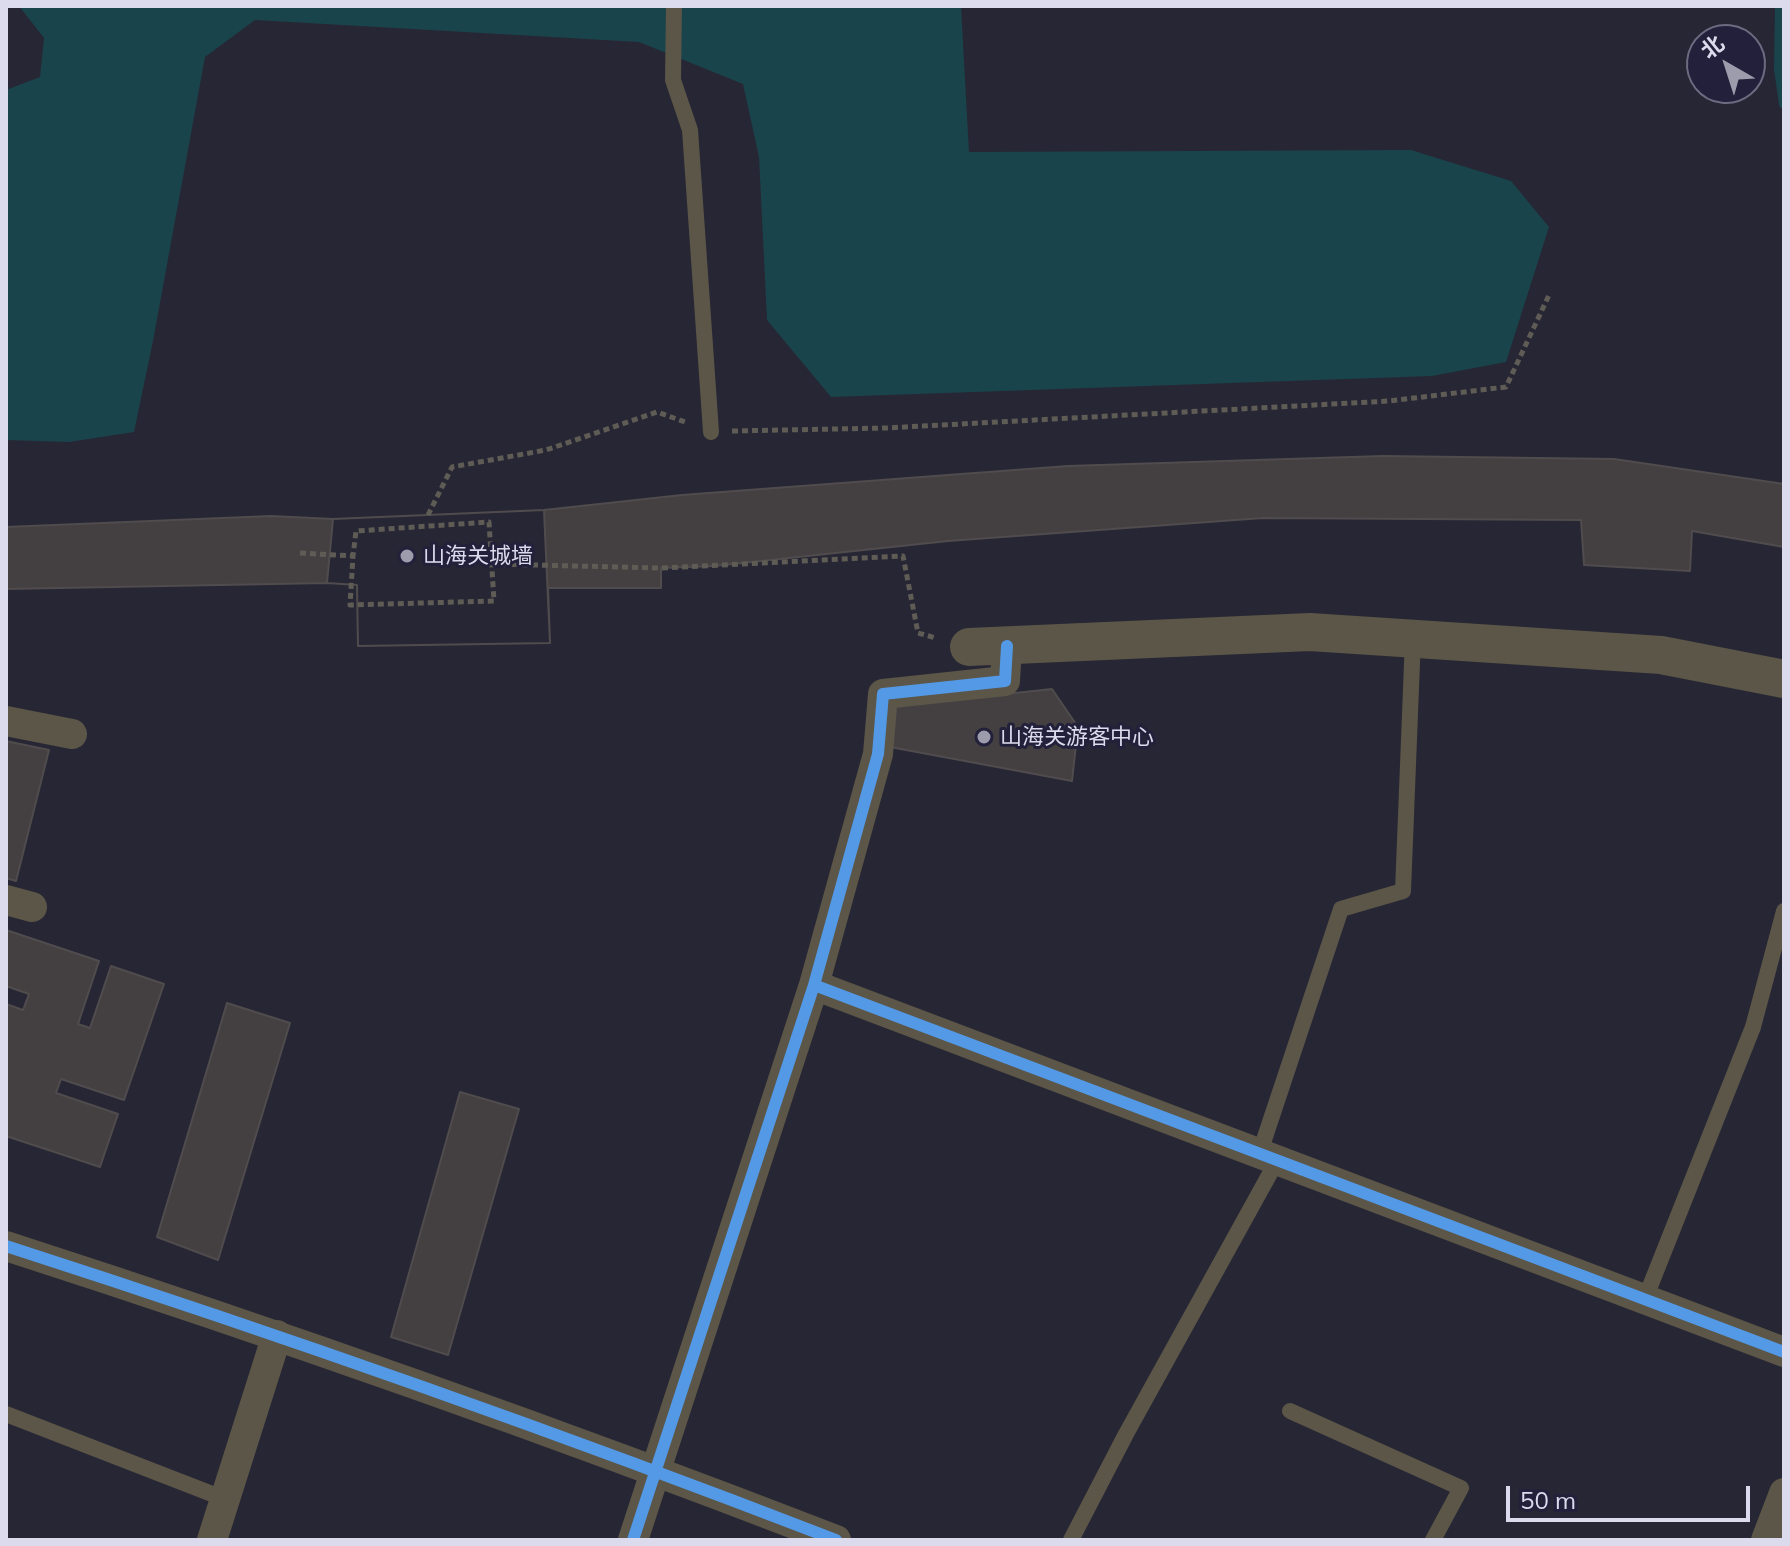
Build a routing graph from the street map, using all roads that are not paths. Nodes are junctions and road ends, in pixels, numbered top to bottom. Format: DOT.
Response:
graph roads {
  1 [pos="674,6"];
  2 [pos="711,432"];
  3 [pos="1413,638"];
  4 [pos="1007,646"];
  5 [pos="969,647"];
  6 [pos="1784,679"];
  7 [pos="6,721"];
  8 [pos="72,734"];
  9 [pos="1784,911"];
  10 [pos="814,985"];
  11 [pos="1269,1155"];
  12 [pos="6,1246"];
  13 [pos="1645,1299"];
  14 [pos="277,1335"];
  15 [pos="1784,1352"];
  16 [pos="1290,1411"];
  17 [pos="6,1414"];
  18 [pos="658,1471"];
  19 [pos="1784,1493"];
  20 [pos="225,1499"];
  21 [pos="212,1540"];
  22 [pos="633,1540"];
  23 [pos="836,1540"];
  24 [pos="1071,1540"];
  25 [pos="1433,1540"];
  26 [pos="1766,1540"];
  1 -- 2 [label="lane"];
  3 -- 4 [label="street"];
  3 -- 6 [label="street"];
  3 -- 11 [label="lane"];
  4 -- 5 [label="street"];
  4 -- 10 [label="street"];
  7 -- 8 [label="street"];
  9 -- 13 [label="lane"];
  10 -- 11 [label="street"];
  10 -- 18 [label="street"];
  11 -- 13 [label="street"];
  11 -- 24 [label="lane"];
  12 -- 14 [label="street"];
  13 -- 15 [label="street"];
  14 -- 18 [label="street"];
  14 -- 20 [label="street"];
  16 -- 25 [label="lane"];
  17 -- 20 [label="lane"];
  18 -- 22 [label="street"];
  18 -- 23 [label="street"];
  19 -- 26 [label="street"];
  20 -- 21 [label="street"];
}
